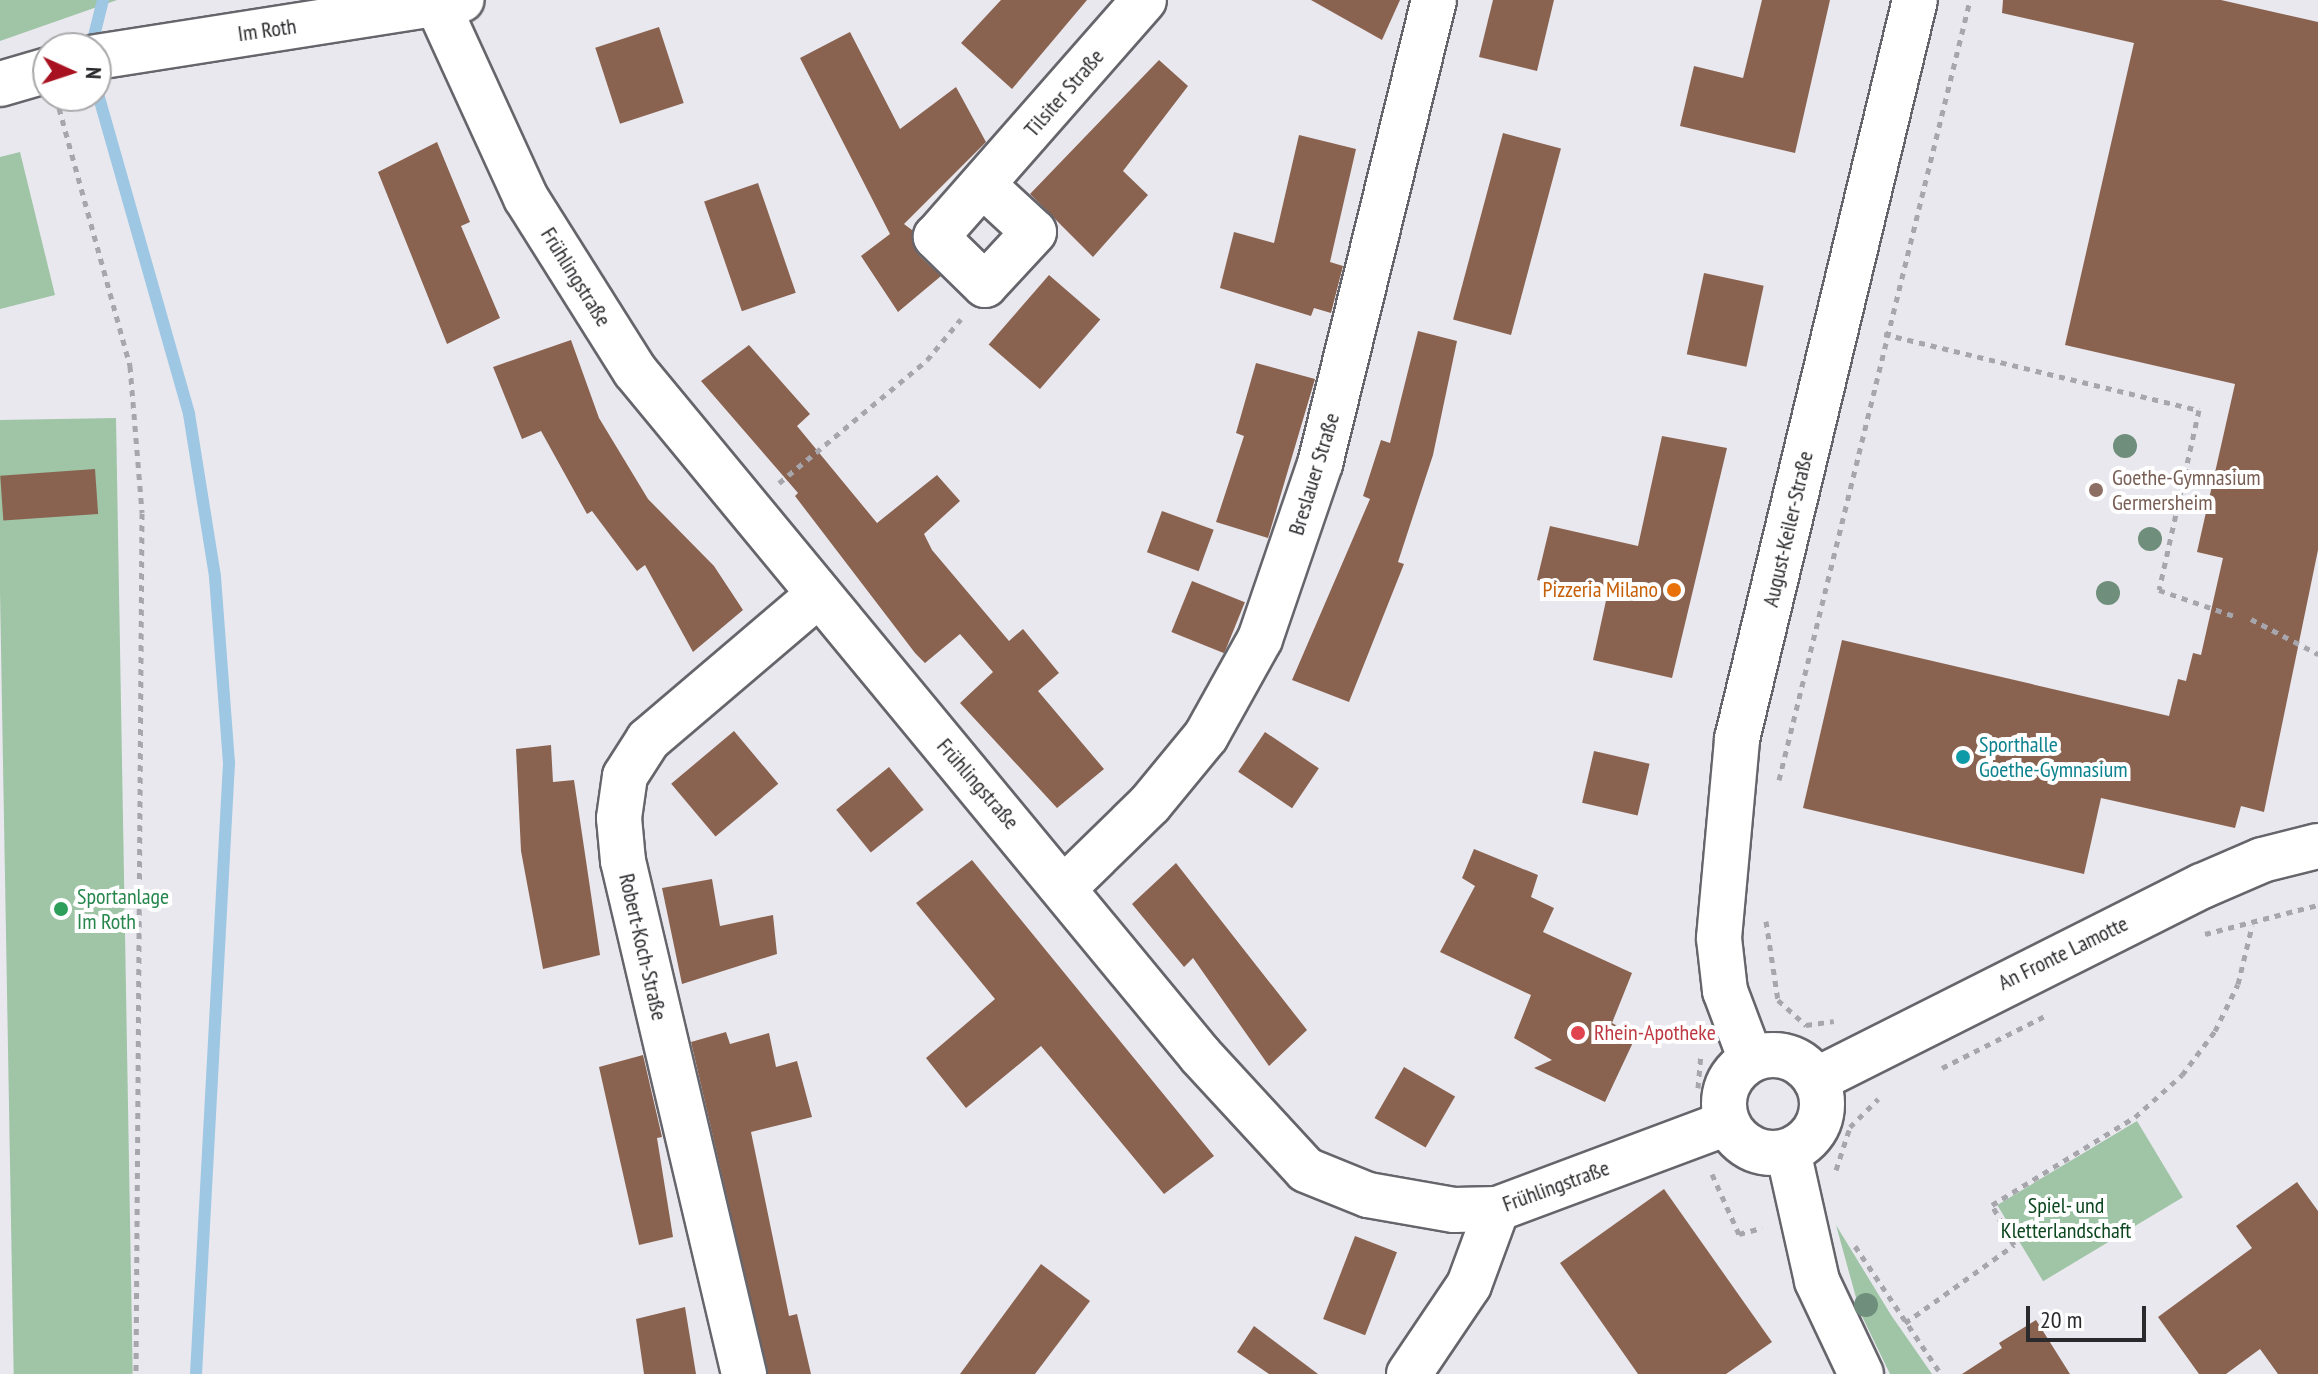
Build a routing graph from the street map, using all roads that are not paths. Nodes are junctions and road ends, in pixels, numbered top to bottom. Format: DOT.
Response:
graph roads {
  1 [pos="1144,0"];
  2 [pos="1434,0"];
  3 [pos="1915,0"];
  4 [pos="451,4"];
  5 [pos="112,55"];
  6 [pos="32,75"];
  7 [pos="0,84"];
  8 [pos="983,185"];
  9 [pos="817,596"];
  10 [pos="2318,846"];
  11 [pos="1066,886"];
  12 [pos="1751,1060"];
  13 [pos="1816,1080"];
  14 [pos="1727,1123"];
  15 [pos="1788,1151"];
  16 [pos="1497,1209"];
  17 [pos="1412,1373"];
  18 [pos="744,1374"];
  19 [pos="1861,1374"];
  1 -- 8 [label="street, Tilsiter Straße"];
  2 -- 11 [label="street, Breslauer Straße"];
  3 -- 12 [label="street, August-Keiler-Straße"];
  4 -- 5 [label="street, Im Roth"];
  4 -- 9 [label="street, Frühlingstraße"];
  6 -- 7 [label="street"];
  8 -- 8 [label="street, Tilsiter Straße"];
  9 -- 11 [label="street, Frühlingstraße"];
  9 -- 18 [label="street, Robert-Koch-Straße"];
  10 -- 13 [label="street, An Fronte Lamotte"];
  11 -- 16 [label="street, Frühlingstraße"];
  12 -- 13 [label="street"];
  12 -- 14 [label="street"];
  13 -- 15 [label="street"];
  14 -- 15 [label="street"];
  14 -- 16 [label="street, Frühlingstraße"];
  15 -- 19 [label="street"];
  16 -- 17 [label="street"];
}
